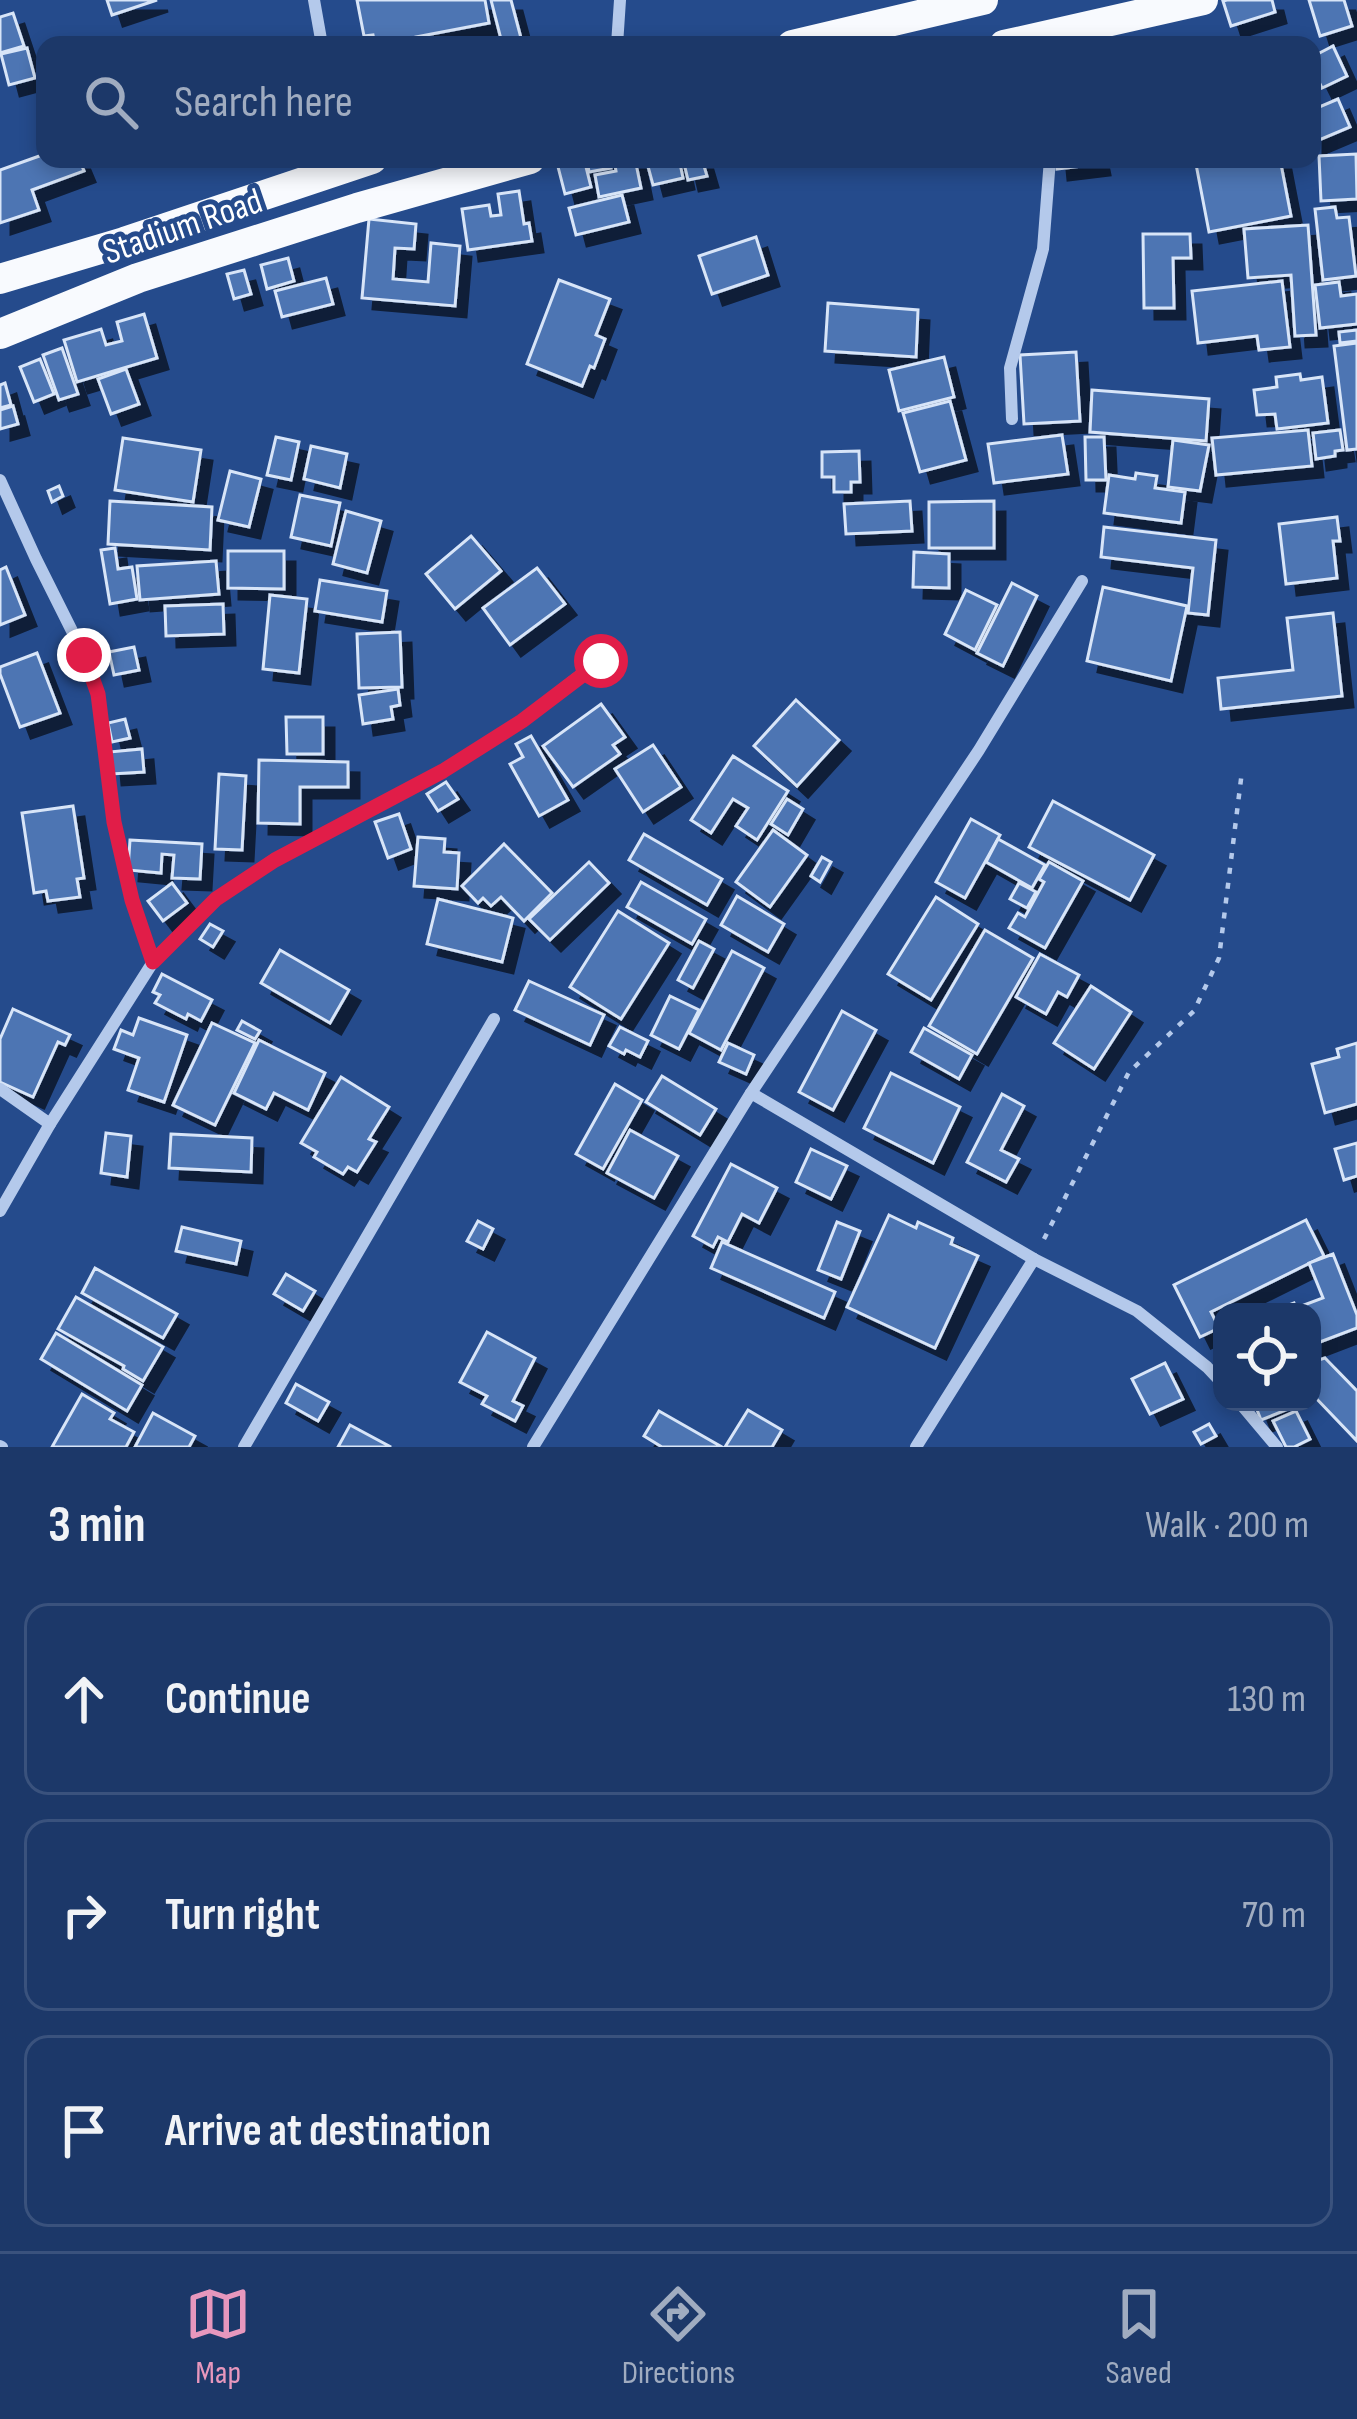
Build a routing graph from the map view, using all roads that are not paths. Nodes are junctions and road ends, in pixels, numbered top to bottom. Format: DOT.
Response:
graph roads {
  1 [pos="314,0"];
  2 [pos="620,0"];
  3 [pos="982,0"];
  4 [pos="1203,0"];
  5 [pos="320,36"];
  6 [pos="618,36"];
  7 [pos="851,36"];
  8 [pos="1054,36"];
  9 [pos="335,168"];
  10 [pos="498,168"];
  11 [pos="1051,168"];
  12 [pos="0,279"];
  13 [pos="0,334"];
  14 [pos="1012,419"];
  15 [pos="0,480"];
  16 [pos="1082,580"];
  17 [pos="601,661"];
  18 [pos="153,962"];
  19 [pos="494,1018"];
  20 [pos="0,1089"];
  21 [pos="751,1093"];
  22 [pos="50,1124"];
  23 [pos="0,1211"];
  24 [pos="1034,1259"];
  25 [pos="1213,1373"];
  26 [pos="1247,1411"];
  27 [pos="244,1447"];
  28 [pos="532,1447"];
  29 [pos="916,1447"];
  30 [pos="1277,1447"];
  1 -- 5 [label="street"];
  2 -- 6 [label="street"];
  3 -- 7 [label="main road"];
  4 -- 8 [label="main road"];
  9 -- 12 [label="main road, Stadium Road"];
  10 -- 13 [label="main road, Stadium Road"];
  11 -- 14 [label="street"];
  15 -- 18 [label="street"];
  16 -- 21 [label="street"];
  17 -- 18 [label="street"];
  18 -- 22 [label="street"];
  19 -- 27 [label="street"];
  20 -- 22 [label="street"];
  21 -- 24 [label="street"];
  21 -- 28 [label="street"];
  22 -- 23 [label="street"];
  24 -- 25 [label="street"];
  24 -- 29 [label="street"];
  26 -- 30 [label="street"];
}
